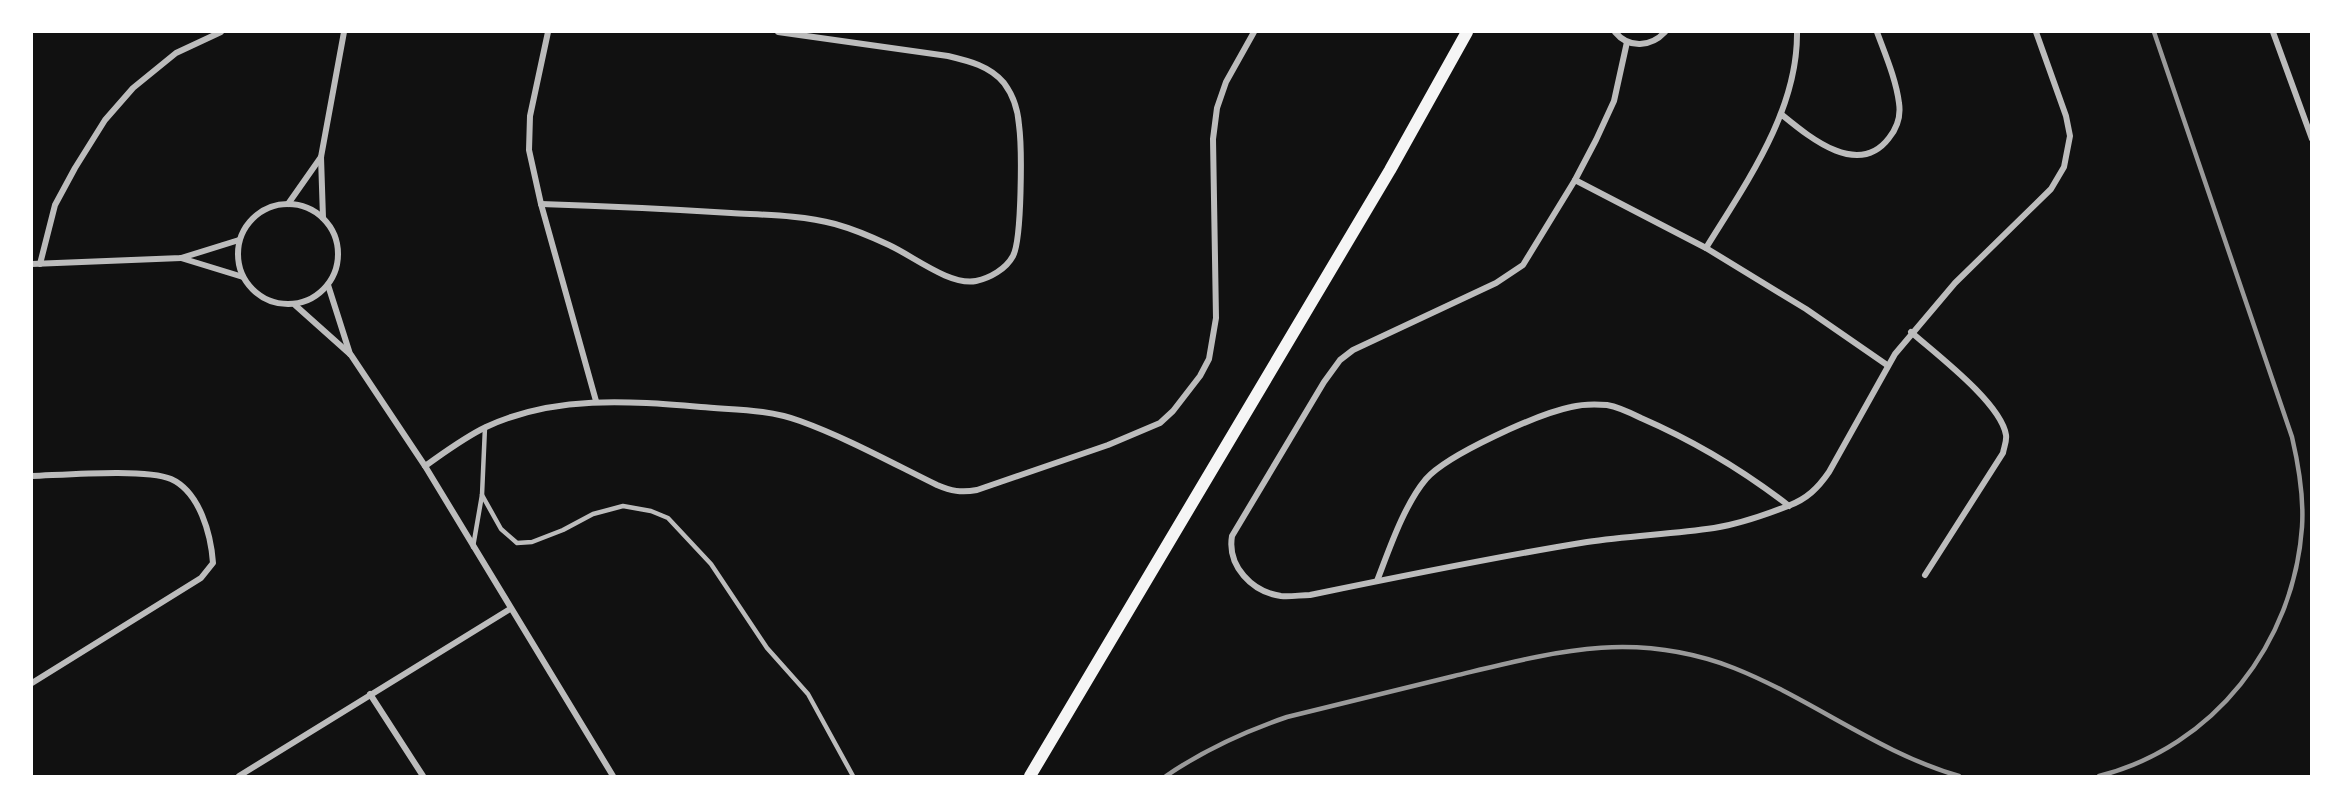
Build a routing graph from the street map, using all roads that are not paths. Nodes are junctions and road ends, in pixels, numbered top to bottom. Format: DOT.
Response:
graph roads {
  1 [pos="221,32"];
  2 [pos="344,32"];
  3 [pos="548,32"];
  4 [pos="778,32"];
  5 [pos="1254,32"];
  6 [pos="1467,32"];
  7 [pos="1615,32"];
  8 [pos="1665,32"];
  9 [pos="1797,32"];
  10 [pos="1877,32"];
  11 [pos="2036,32"];
  12 [pos="2273,32"];
  13 [pos="1627,42"];
  14 [pos="1781,114"];
  15 [pos="2312,140"];
  16 [pos="321,157"];
  17 [pos="1575,180"];
  18 [pos="288,204"];
  19 [pos="541,204"];
  20 [pos="323,218"];
  21 [pos="239,240"];
  22 [pos="1706,248"];
  23 [pos="181,258"];
  24 [pos="32,264"];
  25 [pos="39,264"];
  26 [pos="243,277"];
  27 [pos="328,285"];
  28 [pos="295,305"];
  29 [pos="1911,332"];
  30 [pos="351,355"];
  31 [pos="1887,365"];
  32 [pos="596,401"];
  33 [pos="485,428"];
  34 [pos="425,466"];
  35 [pos="32,476"];
  36 [pos="482,495"];
  37 [pos="1789,506"];
  38 [pos="473,547"];
  39 [pos="1924,575"];
  40 [pos="1377,581"];
  41 [pos="510,609"];
  42 [pos="32,683"];
  43 [pos="370,694"];
  44 [pos="238,777"];
  45 [pos="423,777"];
  46 [pos="613,777"];
  47 [pos="853,777"];
  48 [pos="1030,777"];
  1 -- 25 [label="street"];
  2 -- 16 [label="street"];
  3 -- 19 [label="street"];
  4 -- 19 [label="street"];
  5 -- 32 [label="street"];
  6 -- 48 [label="main road"];
  7 -- 13 [label="street"];
  8 -- 13 [label="street"];
  9 -- 14 [label="street"];
  10 -- 14 [label="street"];
  11 -- 29 [label="street"];
  12 -- 15 [label="street"];
  13 -- 17 [label="street"];
  14 -- 22 [label="street"];
  16 -- 18 [label="street"];
  16 -- 20 [label="street"];
  17 -- 22 [label="street"];
  17 -- 40 [label="street"];
  18 -- 20 [label="street"];
  18 -- 21 [label="street"];
  19 -- 32 [label="street"];
  20 -- 27 [label="street"];
  21 -- 23 [label="street"];
  21 -- 26 [label="street"];
  22 -- 31 [label="street"];
  23 -- 25 [label="street"];
  23 -- 26 [label="street"];
  24 -- 25 [label="street"];
  26 -- 28 [label="street"];
  27 -- 28 [label="street"];
  27 -- 30 [label="street"];
  28 -- 30 [label="street"];
  29 -- 31 [label="street"];
  29 -- 39 [label="street"];
  30 -- 34 [label="street"];
  31 -- 37 [label="street"];
  32 -- 33 [label="street"];
  33 -- 34 [label="street"];
  33 -- 36 [label="lane"];
  34 -- 38 [label="street"];
  35 -- 42 [label="street"];
  36 -- 38 [label="lane"];
  36 -- 47 [label="lane"];
  37 -- 40 [label="street"];
  37 -- 40 [label="street"];
  38 -- 41 [label="street"];
  41 -- 43 [label="street"];
  41 -- 46 [label="street"];
  43 -- 44 [label="street"];
  43 -- 45 [label="street"];
}
